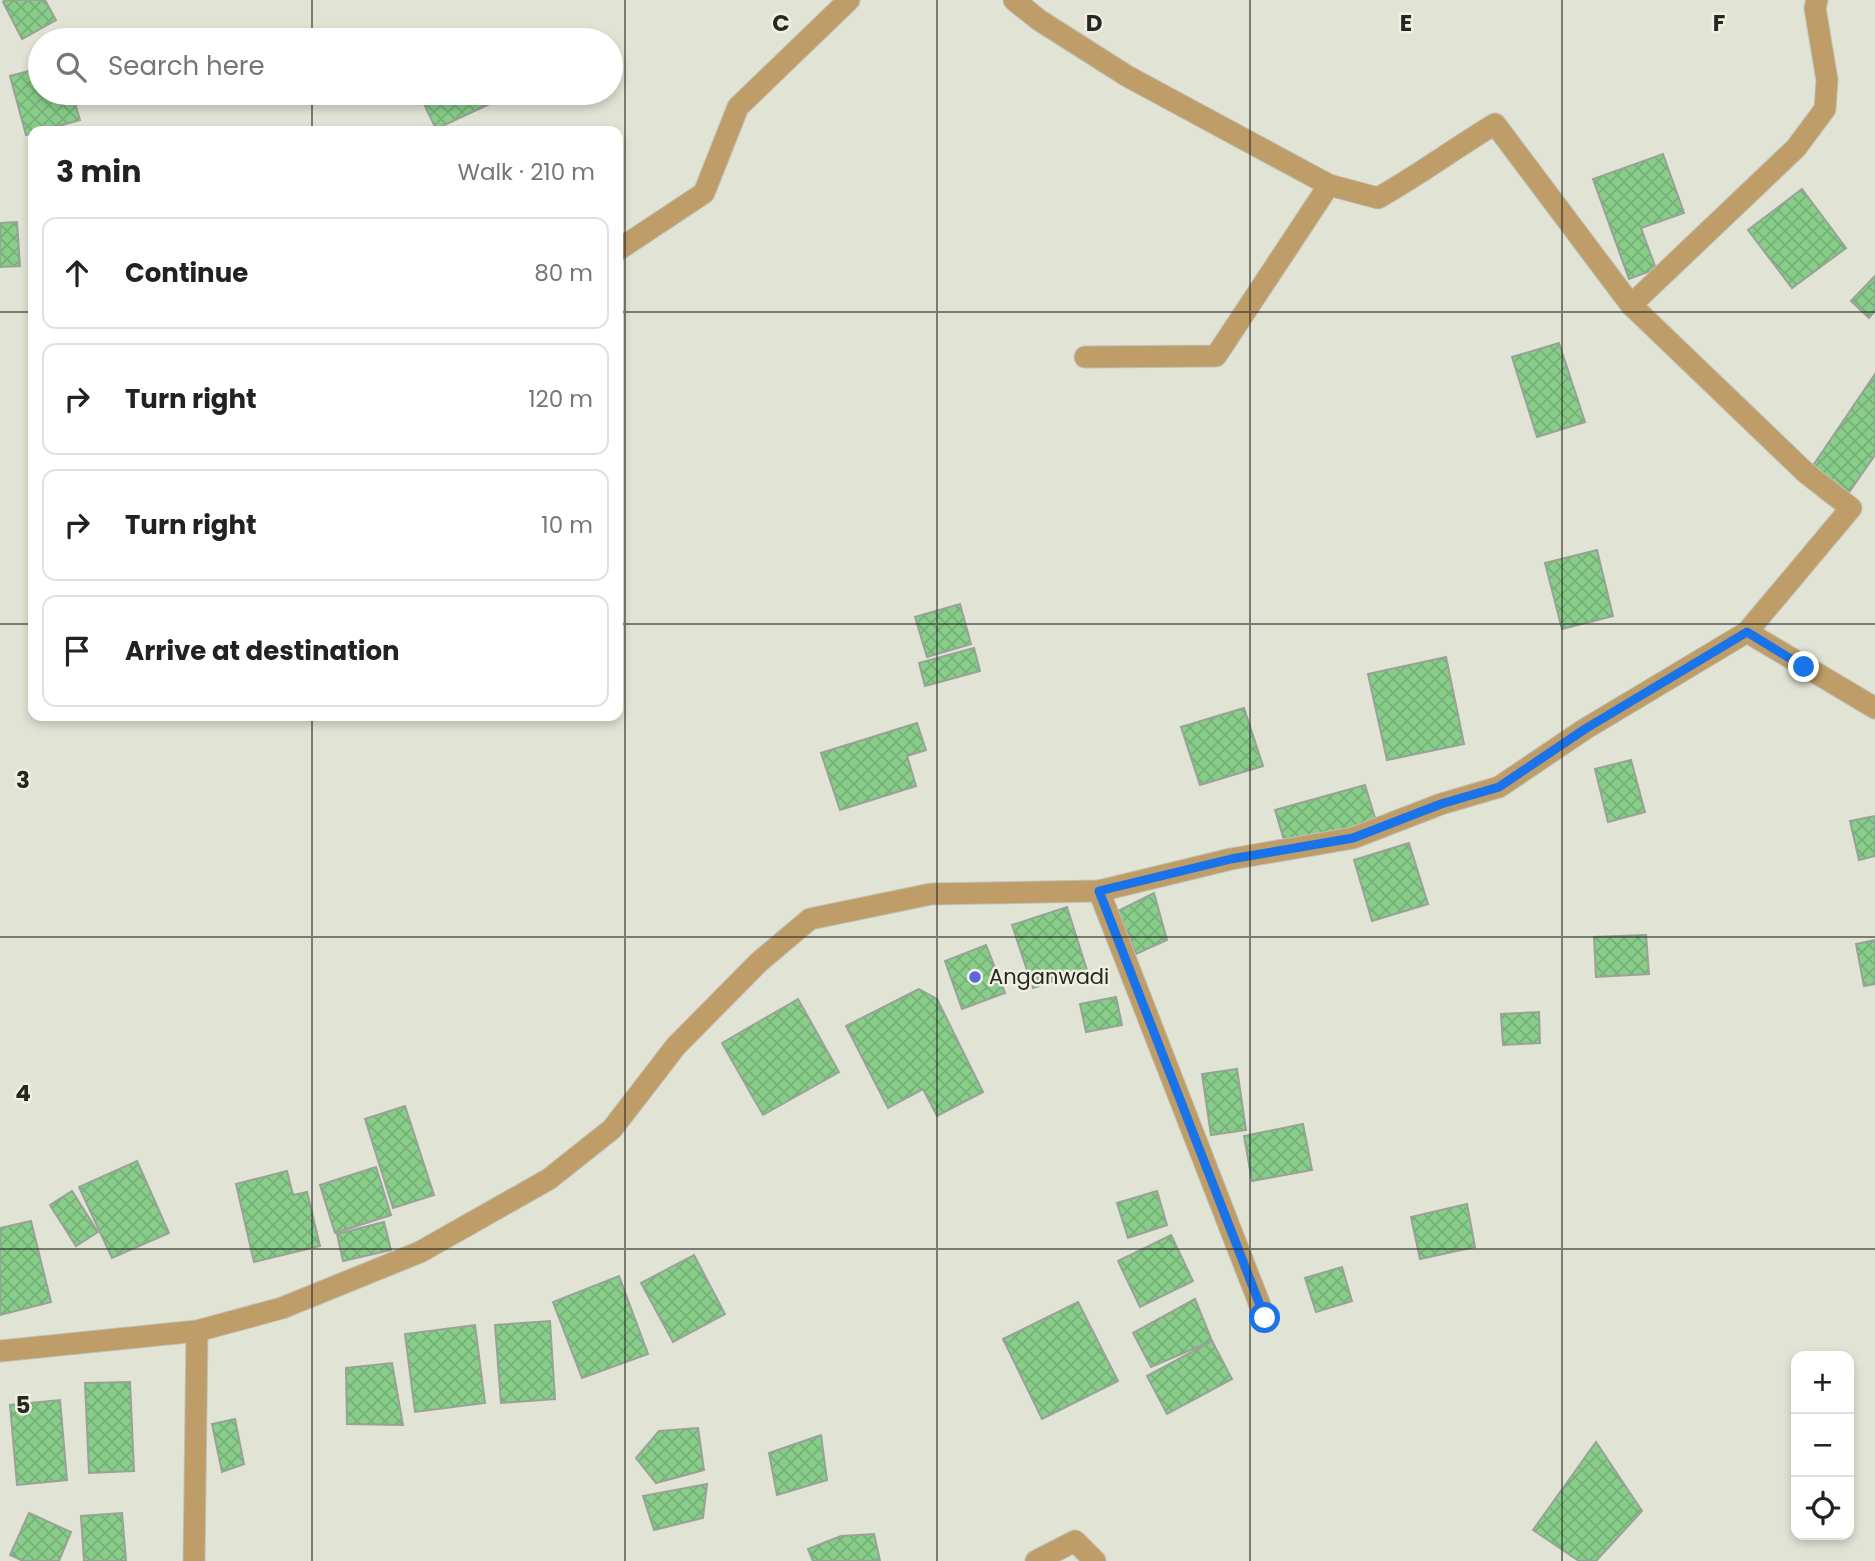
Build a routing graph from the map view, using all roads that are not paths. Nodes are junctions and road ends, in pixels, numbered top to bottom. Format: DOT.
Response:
graph roads {
  1 [pos="849,0"];
  2 [pos="1014,0"];
  3 [pos="1817,0"];
  4 [pos="1329,185"];
  5 [pos="623,247"];
  6 [pos="1631,305"];
  7 [pos="1085,357"];
  8 [pos="1747,632"];
  9 [pos="1875,708"];
  10 [pos="1099,891"];
  11 [pos="1265,1318"];
  12 [pos="197,1331"];
  13 [pos="0,1351"];
  14 [pos="194,1561"];
  15 [pos="1036,1561"];
  16 [pos="1095,1561"];
  1 -- 5 [label="street"];
  2 -- 4 [label="street"];
  3 -- 6 [label="street"];
  4 -- 6 [label="street"];
  4 -- 7 [label="street"];
  6 -- 8 [label="street"];
  8 -- 9 [label="street"];
  8 -- 10 [label="street"];
  10 -- 11 [label="street"];
  10 -- 12 [label="street"];
  12 -- 13 [label="street"];
  12 -- 14 [label="street"];
  15 -- 16 [label="street"];
}
